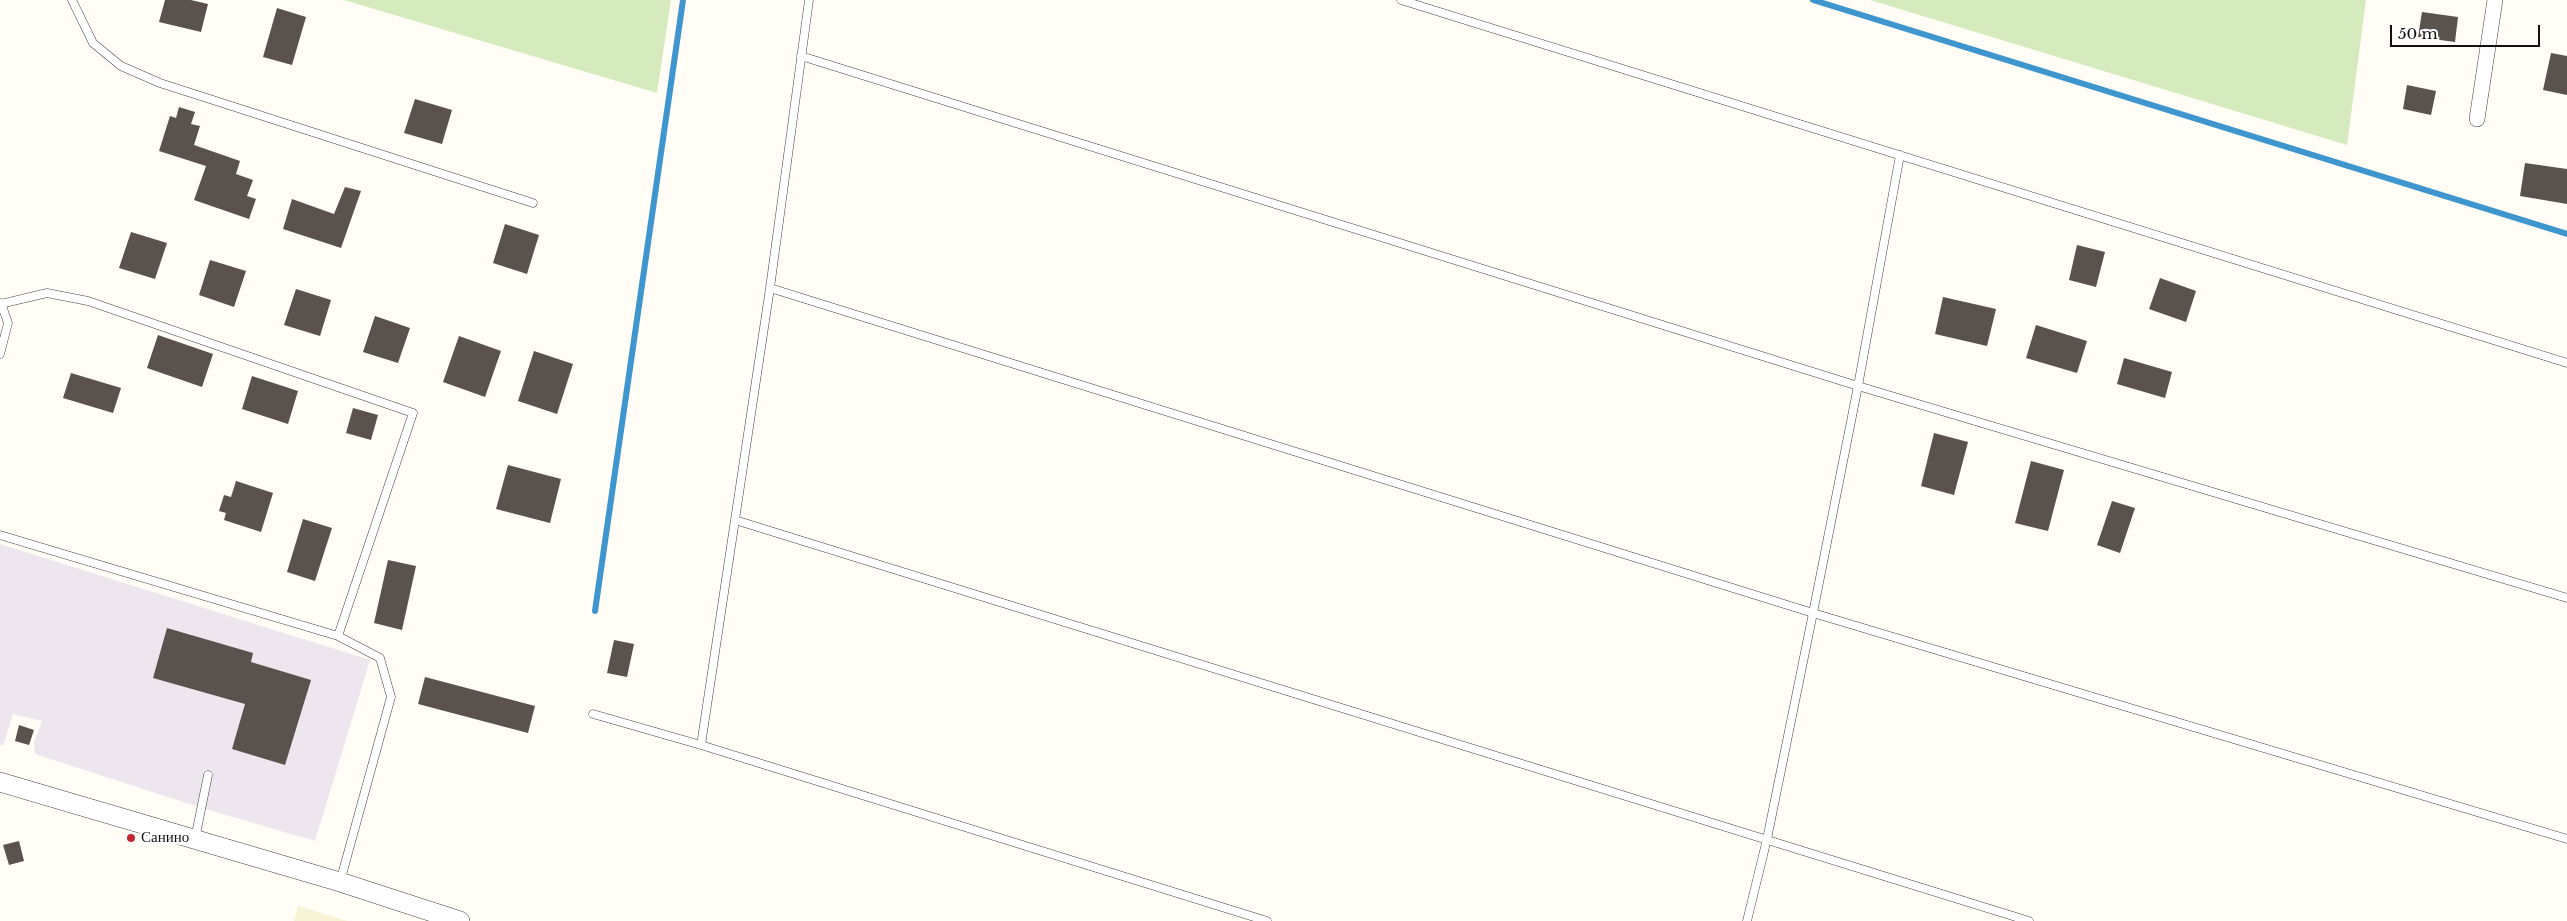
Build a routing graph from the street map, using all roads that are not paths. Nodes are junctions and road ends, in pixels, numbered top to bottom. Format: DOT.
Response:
graph roads {
  1 [pos="72,0"];
  2 [pos="809,0"];
  3 [pos="1401,0"];
  4 [pos="2495,0"];
  5 [pos="801,56"];
  6 [pos="2477,119"];
  7 [pos="1900,155"];
  8 [pos="533,203"];
  9 [pos="770,288"];
  10 [pos="0,304"];
  11 [pos="0,354"];
  12 [pos="2567,363"];
  13 [pos="1858,386"];
  14 [pos="735,520"];
  15 [pos="0,535"];
  16 [pos="2567,598"];
  17 [pos="1813,613"];
  18 [pos="338,636"];
  19 [pos="593,714"];
  20 [pos="701,745"];
  21 [pos="208,775"];
  22 [pos="0,782"];
  23 [pos="1767,839"];
  24 [pos="195,840"];
  25 [pos="2567,840"];
  26 [pos="340,882"];
  27 [pos="460,921"];
  28 [pos="1267,921"];
  29 [pos="1747,921"];
  30 [pos="2029,921"];
  1 -- 8 [label="lane"];
  2 -- 5 [label="lane"];
  3 -- 7 [label="lane"];
  4 -- 6 [label="street"];
  5 -- 9 [label="lane"];
  5 -- 13 [label="lane"];
  7 -- 12 [label="lane"];
  7 -- 13 [label="lane"];
  9 -- 14 [label="lane"];
  9 -- 17 [label="lane"];
  10 -- 11 [label="lane"];
  10 -- 18 [label="lane"];
  13 -- 16 [label="lane"];
  13 -- 17 [label="lane"];
  14 -- 20 [label="lane"];
  14 -- 23 [label="lane"];
  15 -- 18 [label="lane"];
  17 -- 23 [label="lane"];
  17 -- 25 [label="lane"];
  18 -- 26 [label="lane"];
  19 -- 20 [label="lane"];
  20 -- 28 [label="lane"];
  21 -- 24 [label="lane"];
  22 -- 24 [label="street"];
  23 -- 29 [label="lane"];
  23 -- 30 [label="lane"];
  24 -- 26 [label="street"];
  26 -- 27 [label="street"];
}
